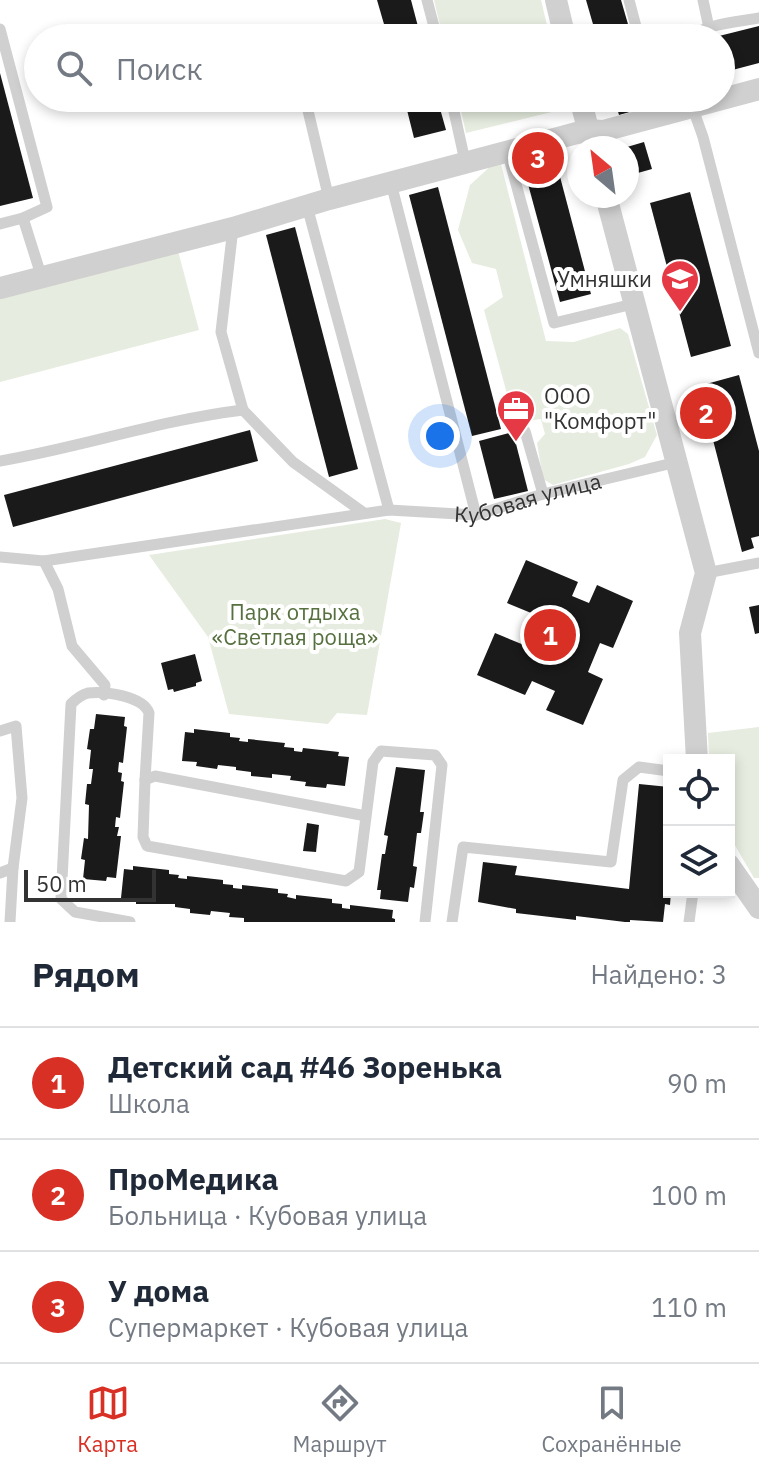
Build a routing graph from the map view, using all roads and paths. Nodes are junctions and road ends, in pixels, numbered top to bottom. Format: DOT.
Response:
graph roads {
  1 [pos="427,0"];
  2 [pos="556,0"];
  3 [pos="629,0"];
  4 [pos="703,0"];
  5 [pos="759,18"];
  6 [pos="433,24"];
  7 [pos="562,24"];
  8 [pos="635,24"];
  9 [pos="708,24"];
  10 [pos="729,24"];
  11 [pos="0,29"];
  12 [pos="759,89"];
  13 [pos="735,94"];
  14 [pos="308,112"];
  15 [pos="454,112"];
  16 [pos="584,112"];
  17 [pos="659,112"];
  18 [pos="694,112"];
  19 [pos="590,136"];
  20 [pos="596,136"];
  21 [pos="567,142"];
  22 [pos="507,151"];
  23 [pos="465,161"];
  24 [pos="391,183"];
  25 [pos="329,199"];
  26 [pos="307,206"];
  27 [pos="609,208"];
  28 [pos="23,218"];
  29 [pos="0,224"];
  30 [pos="233,228"];
  31 [pos="41,275"];
  32 [pos="0,288"];
  33 [pos="633,304"];
  34 [pos="756,330"];
  35 [pos="759,353"];
  36 [pos="243,410"];
  37 [pos="525,431"];
  38 [pos="0,461"];
  39 [pos="677,462"];
  40 [pos="543,494"];
  41 [pos="389,510"];
  42 [pos="364,513"];
  43 [pos="476,515"];
  44 [pos="0,557"];
  45 [pos="44,561"];
  46 [pos="759,563"];
  47 [pos="706,573"];
  48 [pos="104,695"];
  49 [pos="0,731"];
  50 [pos="697,754"];
  51 [pos="663,770"];
  52 [pos="145,780"];
  53 [pos="366,816"];
  54 [pos="13,868"];
  55 [pos="0,873"];
  56 [pos="735,874"];
  57 [pos="692,898"];
  58 [pos="759,908"];
  59 [pos="10,922"];
  60 [pos="130,922"];
  61 [pos="425,922"];
  62 [pos="452,922"];
  63 [pos="689,922"];
  1 -- 6 [label="lane"];
  2 -- 7 [label="street"];
  3 -- 8 [label="lane"];
  4 -- 9 [label="lane"];
  5 -- 10 [label="lane"];
  11 -- 28 [label="lane"];
  12 -- 13 [label="street"];
  14 -- 25 [label="lane"];
  15 -- 23 [label="lane"];
  16 -- 19 [label="street"];
  17 -- 20 [label="street"];
  18 -- 34 [label="lane"];
  21 -- 22 [label="street"];
  22 -- 23 [label="street"];
  22 -- 33 [label="lane"];
  23 -- 24 [label="street"];
  24 -- 25 [label="street"];
  24 -- 43 [label="lane"];
  25 -- 26 [label="street"];
  26 -- 30 [label="street"];
  26 -- 41 [label="lane"];
  27 -- 33 [label="street"];
  28 -- 29 [label="lane"];
  28 -- 31 [label="lane"];
  30 -- 31 [label="street"];
  30 -- 36 [label="lane"];
  31 -- 32 [label="street"];
  33 -- 39 [label="street"];
  34 -- 35 [label="lane"];
  36 -- 38 [label="lane"];
  36 -- 42 [label="lane"];
  37 -- 40 [label="lane"];
  39 -- 40 [label="lane, Кубовая улица"];
  39 -- 47 [label="street"];
  40 -- 43 [label="lane, Кубовая улица"];
  41 -- 42 [label="lane, Кубовая улица"];
  41 -- 43 [label="lane, Кубовая улица"];
  42 -- 45 [label="lane, Кубовая улица"];
  44 -- 45 [label="lane, Кубовая улица"];
  45 -- 48 [label="lane"];
  46 -- 47 [label="lane"];
  47 -- 50 [label="street"];
  48 -- 52 [label="lane"];
  48 -- 60 [label="lane"];
  49 -- 54 [label="lane"];
  51 -- 62 [label="lane"];
  52 -- 53 [label="lane"];
  52 -- 53 [label="lane"];
  53 -- 61 [label="lane"];
  54 -- 55 [label="lane"];
  54 -- 59 [label="lane"];
  56 -- 58 [label="street"];
  57 -- 63 [label="lane"];
}
